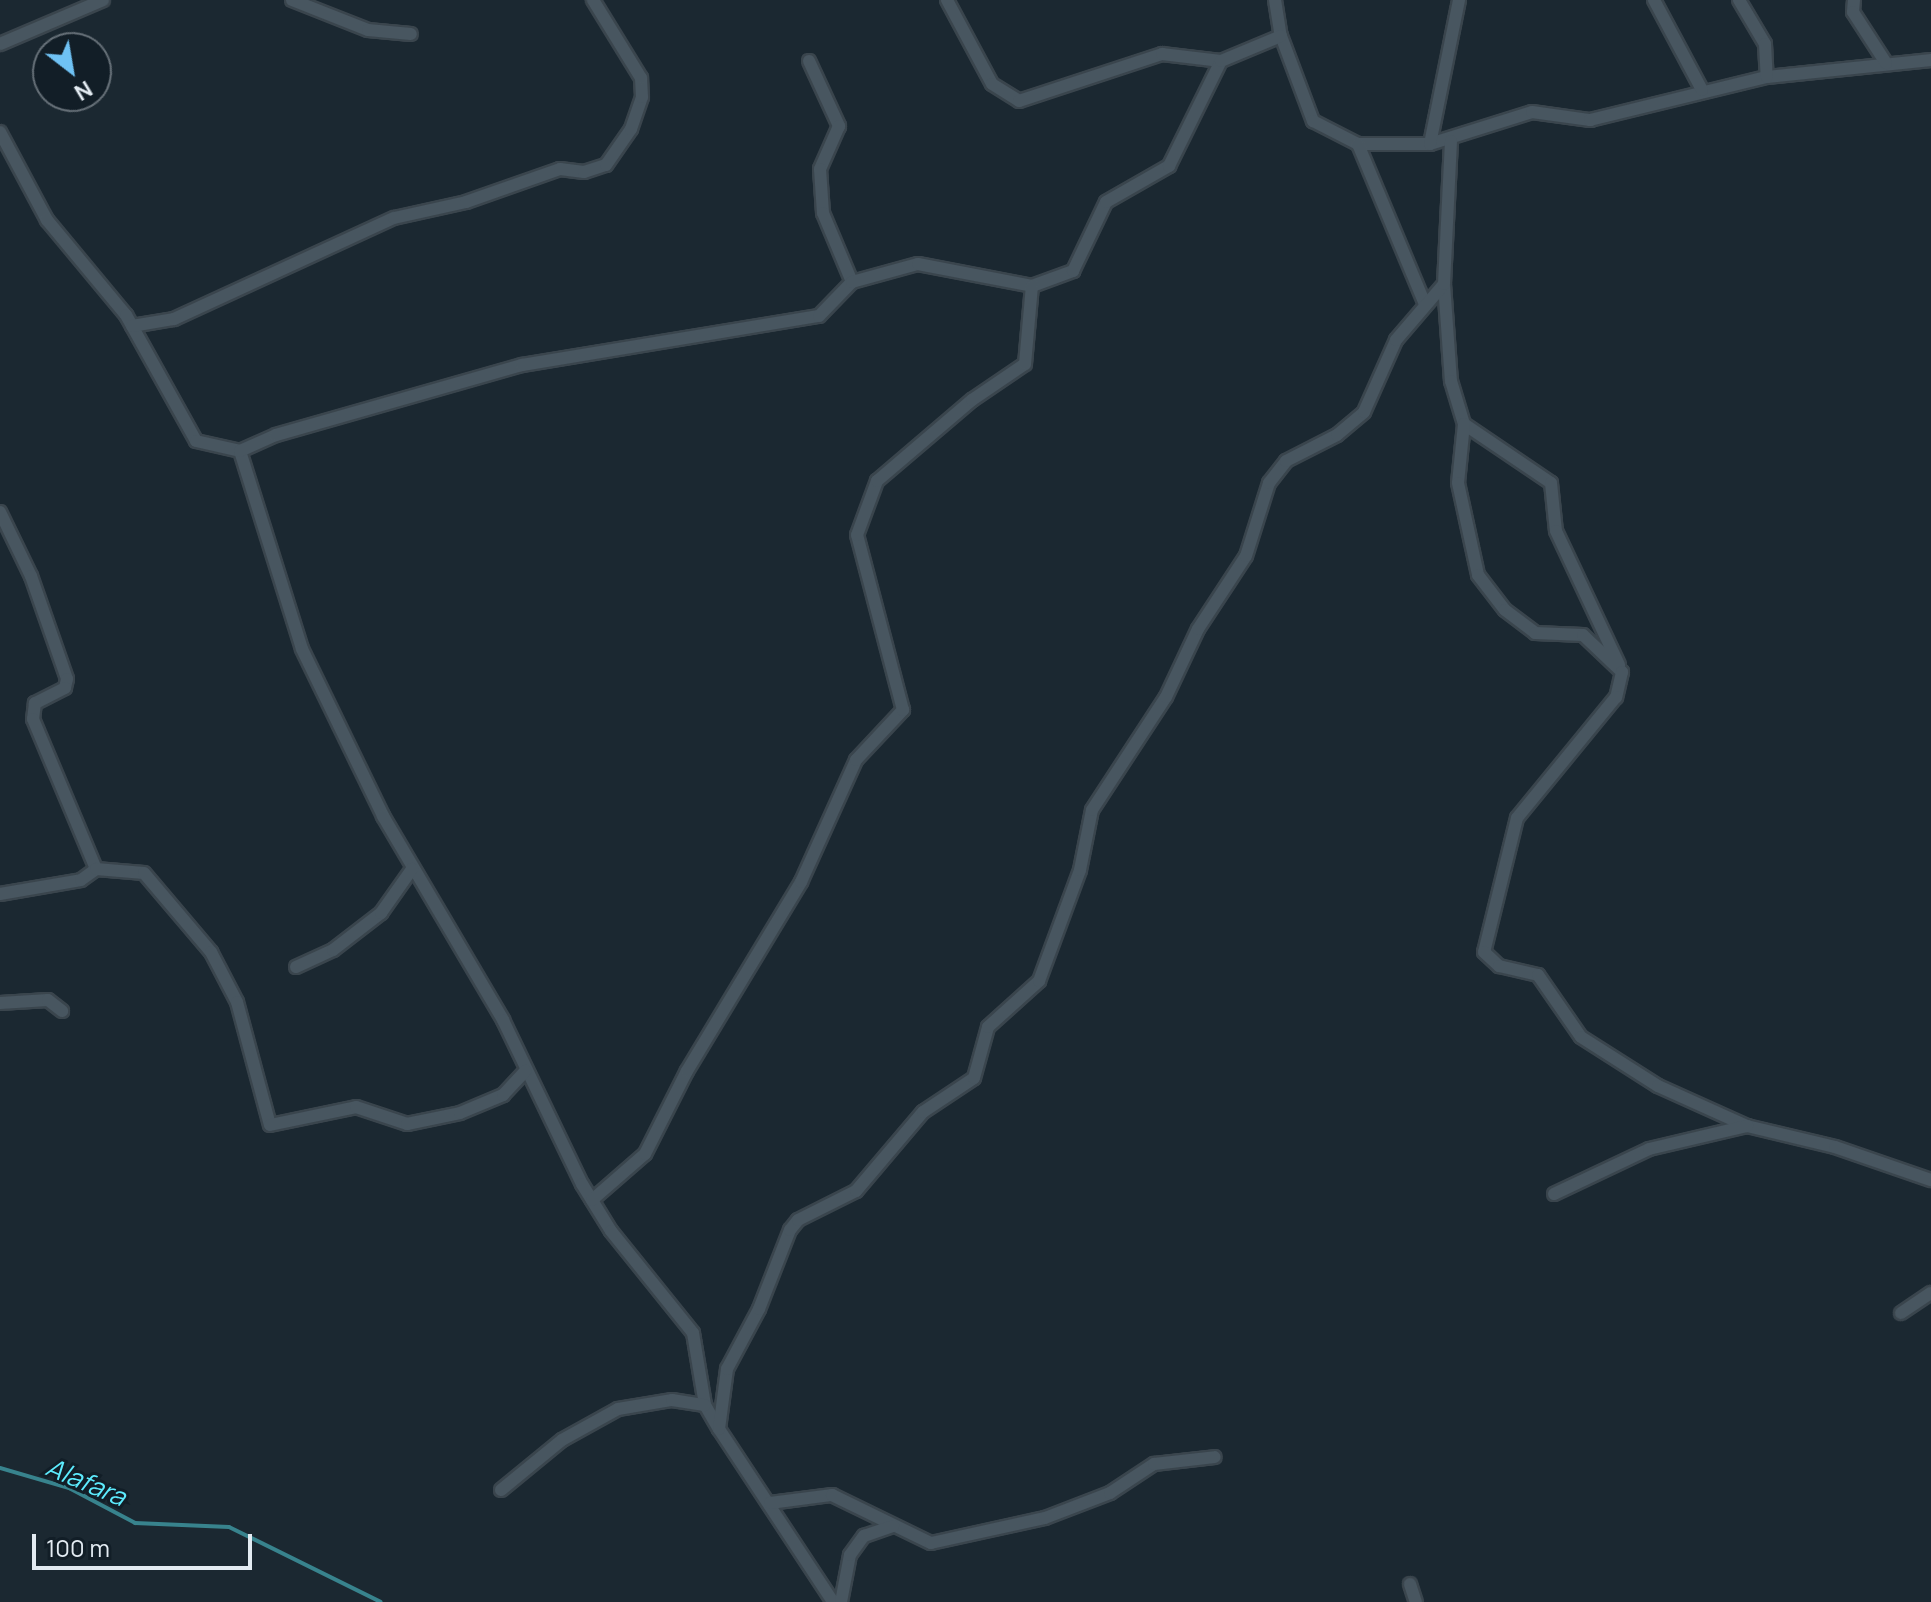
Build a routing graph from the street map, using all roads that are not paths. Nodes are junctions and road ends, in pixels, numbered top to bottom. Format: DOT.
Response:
graph roads {
  1 [pos="103,0"];
  2 [pos="292,0"];
  3 [pos="593,0"];
  4 [pos="947,0"];
  5 [pos="1275,0"];
  6 [pos="1459,0"];
  7 [pos="1654,0"];
  8 [pos="1739,0"];
  9 [pos="1854,0"];
  10 [pos="411,34"];
  11 [pos="1281,36"];
  12 [pos="0,44"];
  13 [pos="1931,60"];
  14 [pos="809,61"];
  15 [pos="1221,61"];
  16 [pos="1886,63"];
  17 [pos="1767,77"];
  18 [pos="1702,90"];
  19 [pos="0,132"];
  20 [pos="1451,141"];
  21 [pos="1358,144"];
  22 [pos="1430,144"];
  23 [pos="852,282"];
  24 [pos="1444,284"];
  25 [pos="1032,286"];
  26 [pos="1425,304"];
  27 [pos="132,326"];
  28 [pos="1464,424"];
  29 [pos="240,451"];
  30 [pos="0,512"];
  31 [pos="1622,672"];
  32 [pos="96,869"];
  33 [pos="412,869"];
  34 [pos="0,894"];
  35 [pos="296,967"];
  36 [pos="0,1003"];
  37 [pos="62,1011"];
  38 [pos="525,1071"];
  39 [pos="1747,1126"];
  40 [pos="1931,1180"];
  41 [pos="1554,1194"];
  42 [pos="592,1200"];
  43 [pos="1931,1293"];
  44 [pos="1901,1313"];
  45 [pos="705,1405"];
  46 [pos="719,1429"];
  47 [pos="1215,1457"];
  48 [pos="501,1490"];
  49 [pos="770,1503"];
  50 [pos="893,1526"];
  51 [pos="1410,1584"];
  52 [pos="833,1602"];
  53 [pos="841,1602"];
  54 [pos="1416,1602"];
  1 -- 12 [label="street"];
  2 -- 10 [label="street"];
  3 -- 27 [label="street"];
  4 -- 15 [label="street"];
  5 -- 11 [label="street"];
  6 -- 22 [label="street"];
  7 -- 18 [label="street"];
  8 -- 17 [label="street"];
  9 -- 16 [label="street"];
  11 -- 15 [label="street"];
  11 -- 21 [label="street"];
  13 -- 16 [label="street"];
  14 -- 23 [label="street"];
  15 -- 25 [label="street"];
  16 -- 17 [label="street"];
  17 -- 18 [label="street"];
  18 -- 20 [label="street"];
  19 -- 27 [label="street"];
  20 -- 22 [label="street"];
  20 -- 24 [label="street"];
  21 -- 22 [label="street"];
  21 -- 26 [label="street"];
  23 -- 25 [label="street"];
  23 -- 29 [label="street"];
  24 -- 26 [label="street"];
  24 -- 28 [label="street"];
  25 -- 42 [label="street"];
  26 -- 46 [label="street"];
  27 -- 29 [label="street"];
  28 -- 31 [label="street"];
  28 -- 31 [label="street"];
  29 -- 33 [label="street"];
  30 -- 32 [label="street"];
  31 -- 39 [label="street"];
  32 -- 34 [label="street"];
  32 -- 38 [label="street"];
  33 -- 35 [label="street"];
  33 -- 38 [label="street"];
  36 -- 37 [label="street"];
  38 -- 42 [label="street"];
  39 -- 40 [label="street"];
  39 -- 41 [label="street"];
  42 -- 45 [label="street"];
  43 -- 44 [label="street"];
  45 -- 46 [label="street"];
  45 -- 48 [label="street"];
  46 -- 49 [label="street"];
  47 -- 50 [label="street"];
  49 -- 50 [label="street"];
  49 -- 52 [label="street"];
  50 -- 53 [label="street"];
  51 -- 54 [label="street"];
}
